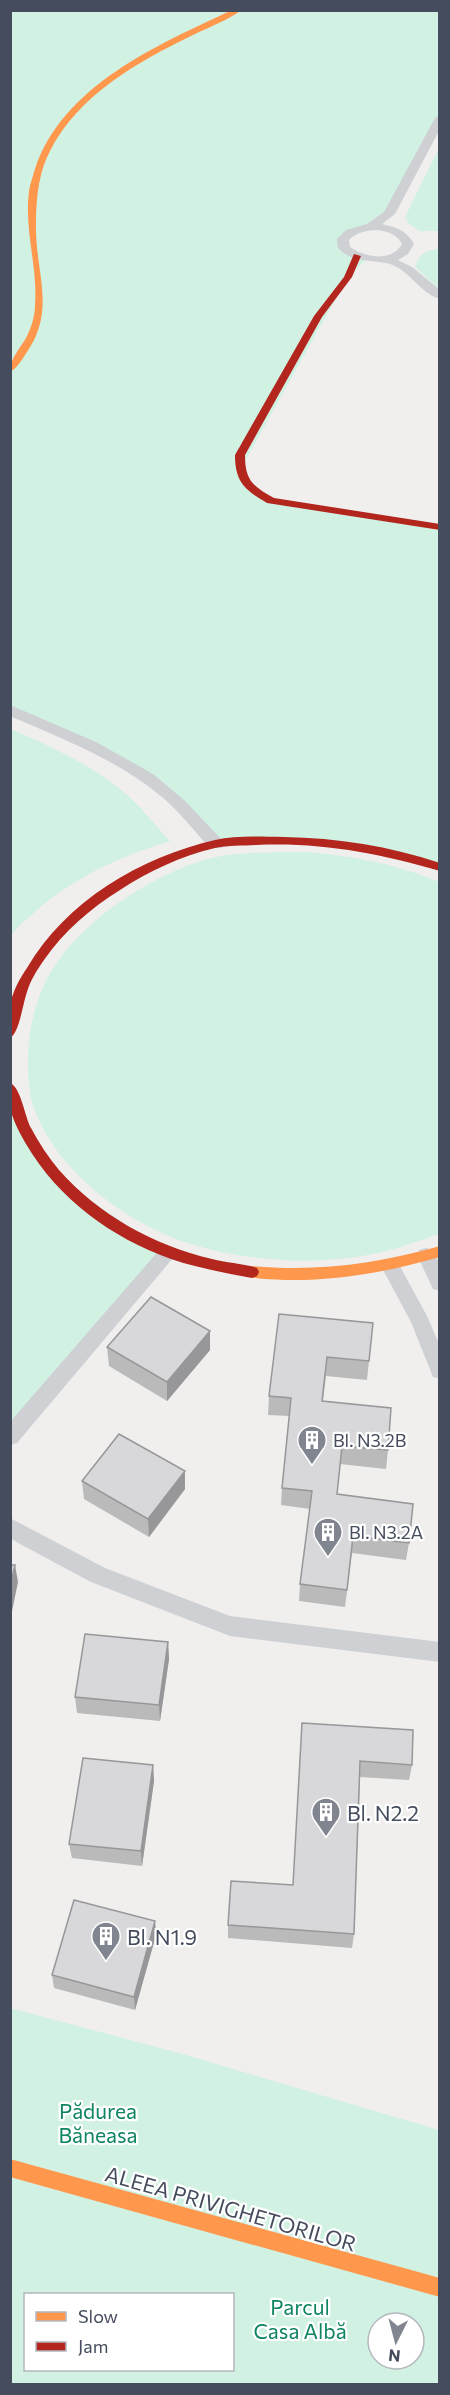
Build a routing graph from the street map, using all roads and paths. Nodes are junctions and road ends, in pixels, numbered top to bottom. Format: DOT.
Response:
graph roads {
  1 [pos="239,10"];
  2 [pos="440,118"];
  3 [pos="388,214"];
  4 [pos="370,227"];
  5 [pos="395,231"];
  6 [pos="402,254"];
  7 [pos="357,256"];
  8 [pos="382,259"];
  9 [pos="408,269"];
  10 [pos="348,277"];
  11 [pos="440,296"];
  12 [pos="10,369"];
  13 [pos="440,527"];
  14 [pos="10,710"];
  15 [pos="216,844"];
  16 [pos="440,867"];
  17 [pos="10,1033"];
  18 [pos="10,1088"];
  19 [pos="12,1112"];
  20 [pos="167,1253"];
  21 [pos="433,1253"];
  22 [pos="390,1266"];
  23 [pos="440,1284"];
  24 [pos="440,1371"];
  25 [pos="10,1437"];
  26 [pos="10,1527"];
  27 [pos="440,1653"];
  28 [pos="10,2168"];
  29 [pos="440,2288"];
  1 -- 12 [label="street"];
  2 -- 3 [label="street"];
  3 -- 4 [label="street"];
  3 -- 5 [label="street"];
  4 -- 5 [label="street"];
  4 -- 7 [label="street"];
  5 -- 6 [label="street"];
  6 -- 8 [label="street"];
  6 -- 9 [label="street"];
  7 -- 8 [label="street"];
  7 -- 10 [label="street"];
  8 -- 9 [label="street"];
  8 -- 10 [label="street"];
  9 -- 11 [label="street"];
  10 -- 13 [label="street"];
  14 -- 15 [label="street"];
  15 -- 16 [label="street"];
  15 -- 17 [label="street"];
  18 -- 19 [label="street"];
  19 -- 20 [label="street"];
  20 -- 22 [label="street"];
  20 -- 25 [label="street"];
  21 -- 22 [label="street"];
  21 -- 23 [label="street"];
  22 -- 24 [label="street"];
  26 -- 27 [label="street"];
  28 -- 29 [label="street, ALEEA PRIVIGHETORILOR"];
}
